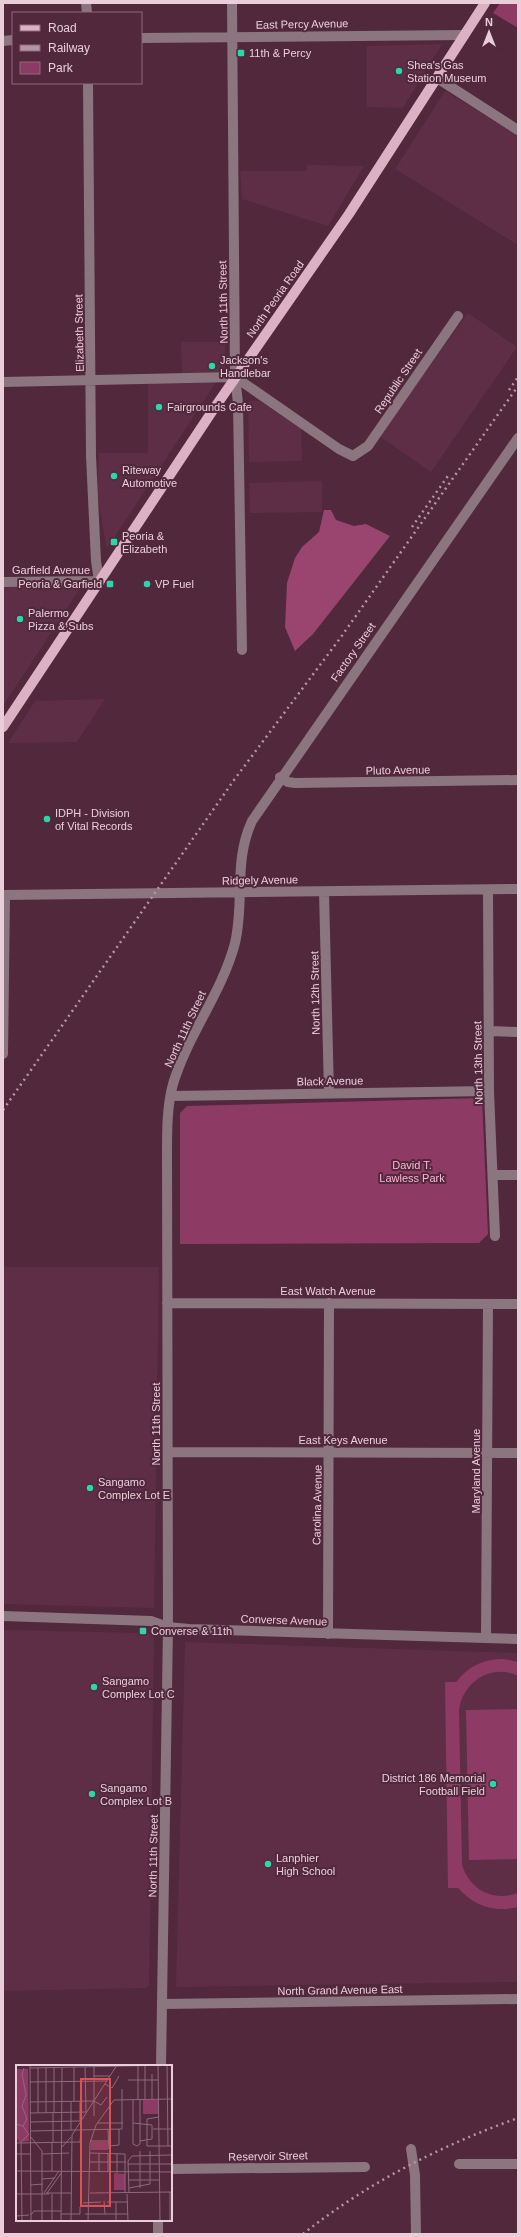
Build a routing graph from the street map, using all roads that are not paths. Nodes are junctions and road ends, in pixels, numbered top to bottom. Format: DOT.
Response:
graph roads {
  1 [pos="232,3"];
  2 [pos="485,3"];
  3 [pos="464,35"];
  4 [pos="232,37"];
  5 [pos="142,38"];
  6 [pos="437,78"];
  7 [pos="88,84"];
  8 [pos="518,130"];
  9 [pos="458,316"];
  10 [pos="235,377"];
  11 [pos="91,380"];
  12 [pos="3,382"];
  13 [pos="518,438"];
  14 [pos="99,581"];
  15 [pos="3,582"];
  16 [pos="242,650"];
  17 [pos="3,728"];
  18 [pos="280,777"];
  19 [pos="518,780"];
  20 [pos="518,889"];
  21 [pos="488,890"];
  22 [pos="324,892"];
  23 [pos="239,893"];
  24 [pos="4,895"];
  25 [pos="489,1031"];
  26 [pos="518,1032"];
  27 [pos="3,1054"];
  28 [pos="489,1091"];
  29 [pos="329,1093"];
  30 [pos="171,1096"];
  31 [pos="493,1175"];
  32 [pos="518,1175"];
  33 [pos="495,1236"];
  34 [pos="167,1303"];
  35 [pos="329,1303"];
  36 [pos="488,1304"];
  37 [pos="518,1304"];
  38 [pos="168,1452"];
  39 [pos="329,1452"];
  40 [pos="488,1453"];
  41 [pos="518,1453"];
  42 [pos="3,1616"];
  43 [pos="168,1627"];
  44 [pos="328,1634"];
  45 [pos="486,1638"];
  46 [pos="518,1639"];
  47 [pos="518,1999"];
  48 [pos="163,2004"];
  49 [pos="161,2065"];
  50 [pos="411,2149"];
  51 [pos="459,2164"];
  52 [pos="518,2164"];
  53 [pos="364,2167"];
  54 [pos="172,2169"];
  55 [pos="158,2221"];
  56 [pos="158,2234"];
  57 [pos="416,2234"];
  1 -- 4 [label="street, North 11th Street"];
  2 -- 3 [label="main road, North Peoria Road"];
  3 -- 4 [label="street, East Percy Avenue"];
  3 -- 6 [label="main road, North Peoria Road"];
  4 -- 5 [label="street, East Percy Avenue"];
  4 -- 10 [label="street, North 11th Street"];
  6 -- 8 [label="street"];
  6 -- 10 [label="main road, North Peoria Road"];
  7 -- 11 [label="street, Elizabeth Street"];
  9 -- 10 [label="street, Republic Street"];
  10 -- 11 [label="street"];
  10 -- 14 [label="main road, North Peoria Road"];
  10 -- 16 [label="street, North 11th Street"];
  11 -- 12 [label="street"];
  11 -- 14 [label="street, Elizabeth Street"];
  13 -- 18 [label="street, Factory Street"];
  14 -- 15 [label="street, Garfield Avenue"];
  14 -- 17 [label="main road, North Peoria Road"];
  18 -- 19 [label="street, Pluto Avenue"];
  18 -- 23 [label="street, Factory Street"];
  20 -- 21 [label="street, Ridgely Avenue"];
  21 -- 22 [label="street, Ridgely Avenue"];
  21 -- 25 [label="street, North 13th Street"];
  22 -- 23 [label="street, Ridgely Avenue"];
  22 -- 29 [label="street, North 12th Street"];
  23 -- 24 [label="street, Ridgely Avenue"];
  23 -- 30 [label="street, North 11th Street"];
  24 -- 27 [label="street"];
  25 -- 26 [label="street"];
  25 -- 28 [label="street, North 13th Street"];
  28 -- 29 [label="street, Black Avenue"];
  28 -- 31 [label="street, North 13th Street"];
  29 -- 30 [label="street, Black Avenue"];
  30 -- 34 [label="street, North 11th Street"];
  31 -- 32 [label="street"];
  31 -- 33 [label="street, North 13th Street"];
  34 -- 35 [label="street, East Watch Avenue"];
  34 -- 38 [label="street, North 11th Street"];
  35 -- 36 [label="street, East Watch Avenue"];
  35 -- 39 [label="street, Carolina Avenue"];
  36 -- 37 [label="street, East Watch Avenue"];
  36 -- 40 [label="street, Maryland Avenue"];
  38 -- 39 [label="street, East Keys Avenue"];
  38 -- 43 [label="street, North 11th Street"];
  39 -- 40 [label="street, East Keys Avenue"];
  39 -- 44 [label="street, Carolina Avenue"];
  40 -- 41 [label="street, East Keys Avenue"];
  40 -- 45 [label="street, Maryland Avenue"];
  42 -- 43 [label="street, Converse Avenue"];
  43 -- 44 [label="street, Converse Avenue"];
  43 -- 48 [label="street, North 11th Street"];
  44 -- 45 [label="street, Converse Avenue"];
  45 -- 46 [label="street, Converse Avenue"];
  47 -- 48 [label="street, North Grand Avenue East"];
  48 -- 49 [label="street, North 11th Street"];
  50 -- 57 [label="street"];
  51 -- 52 [label="street"];
  53 -- 54 [label="street, Reservoir Street"];
  55 -- 56 [label="street"];
}
